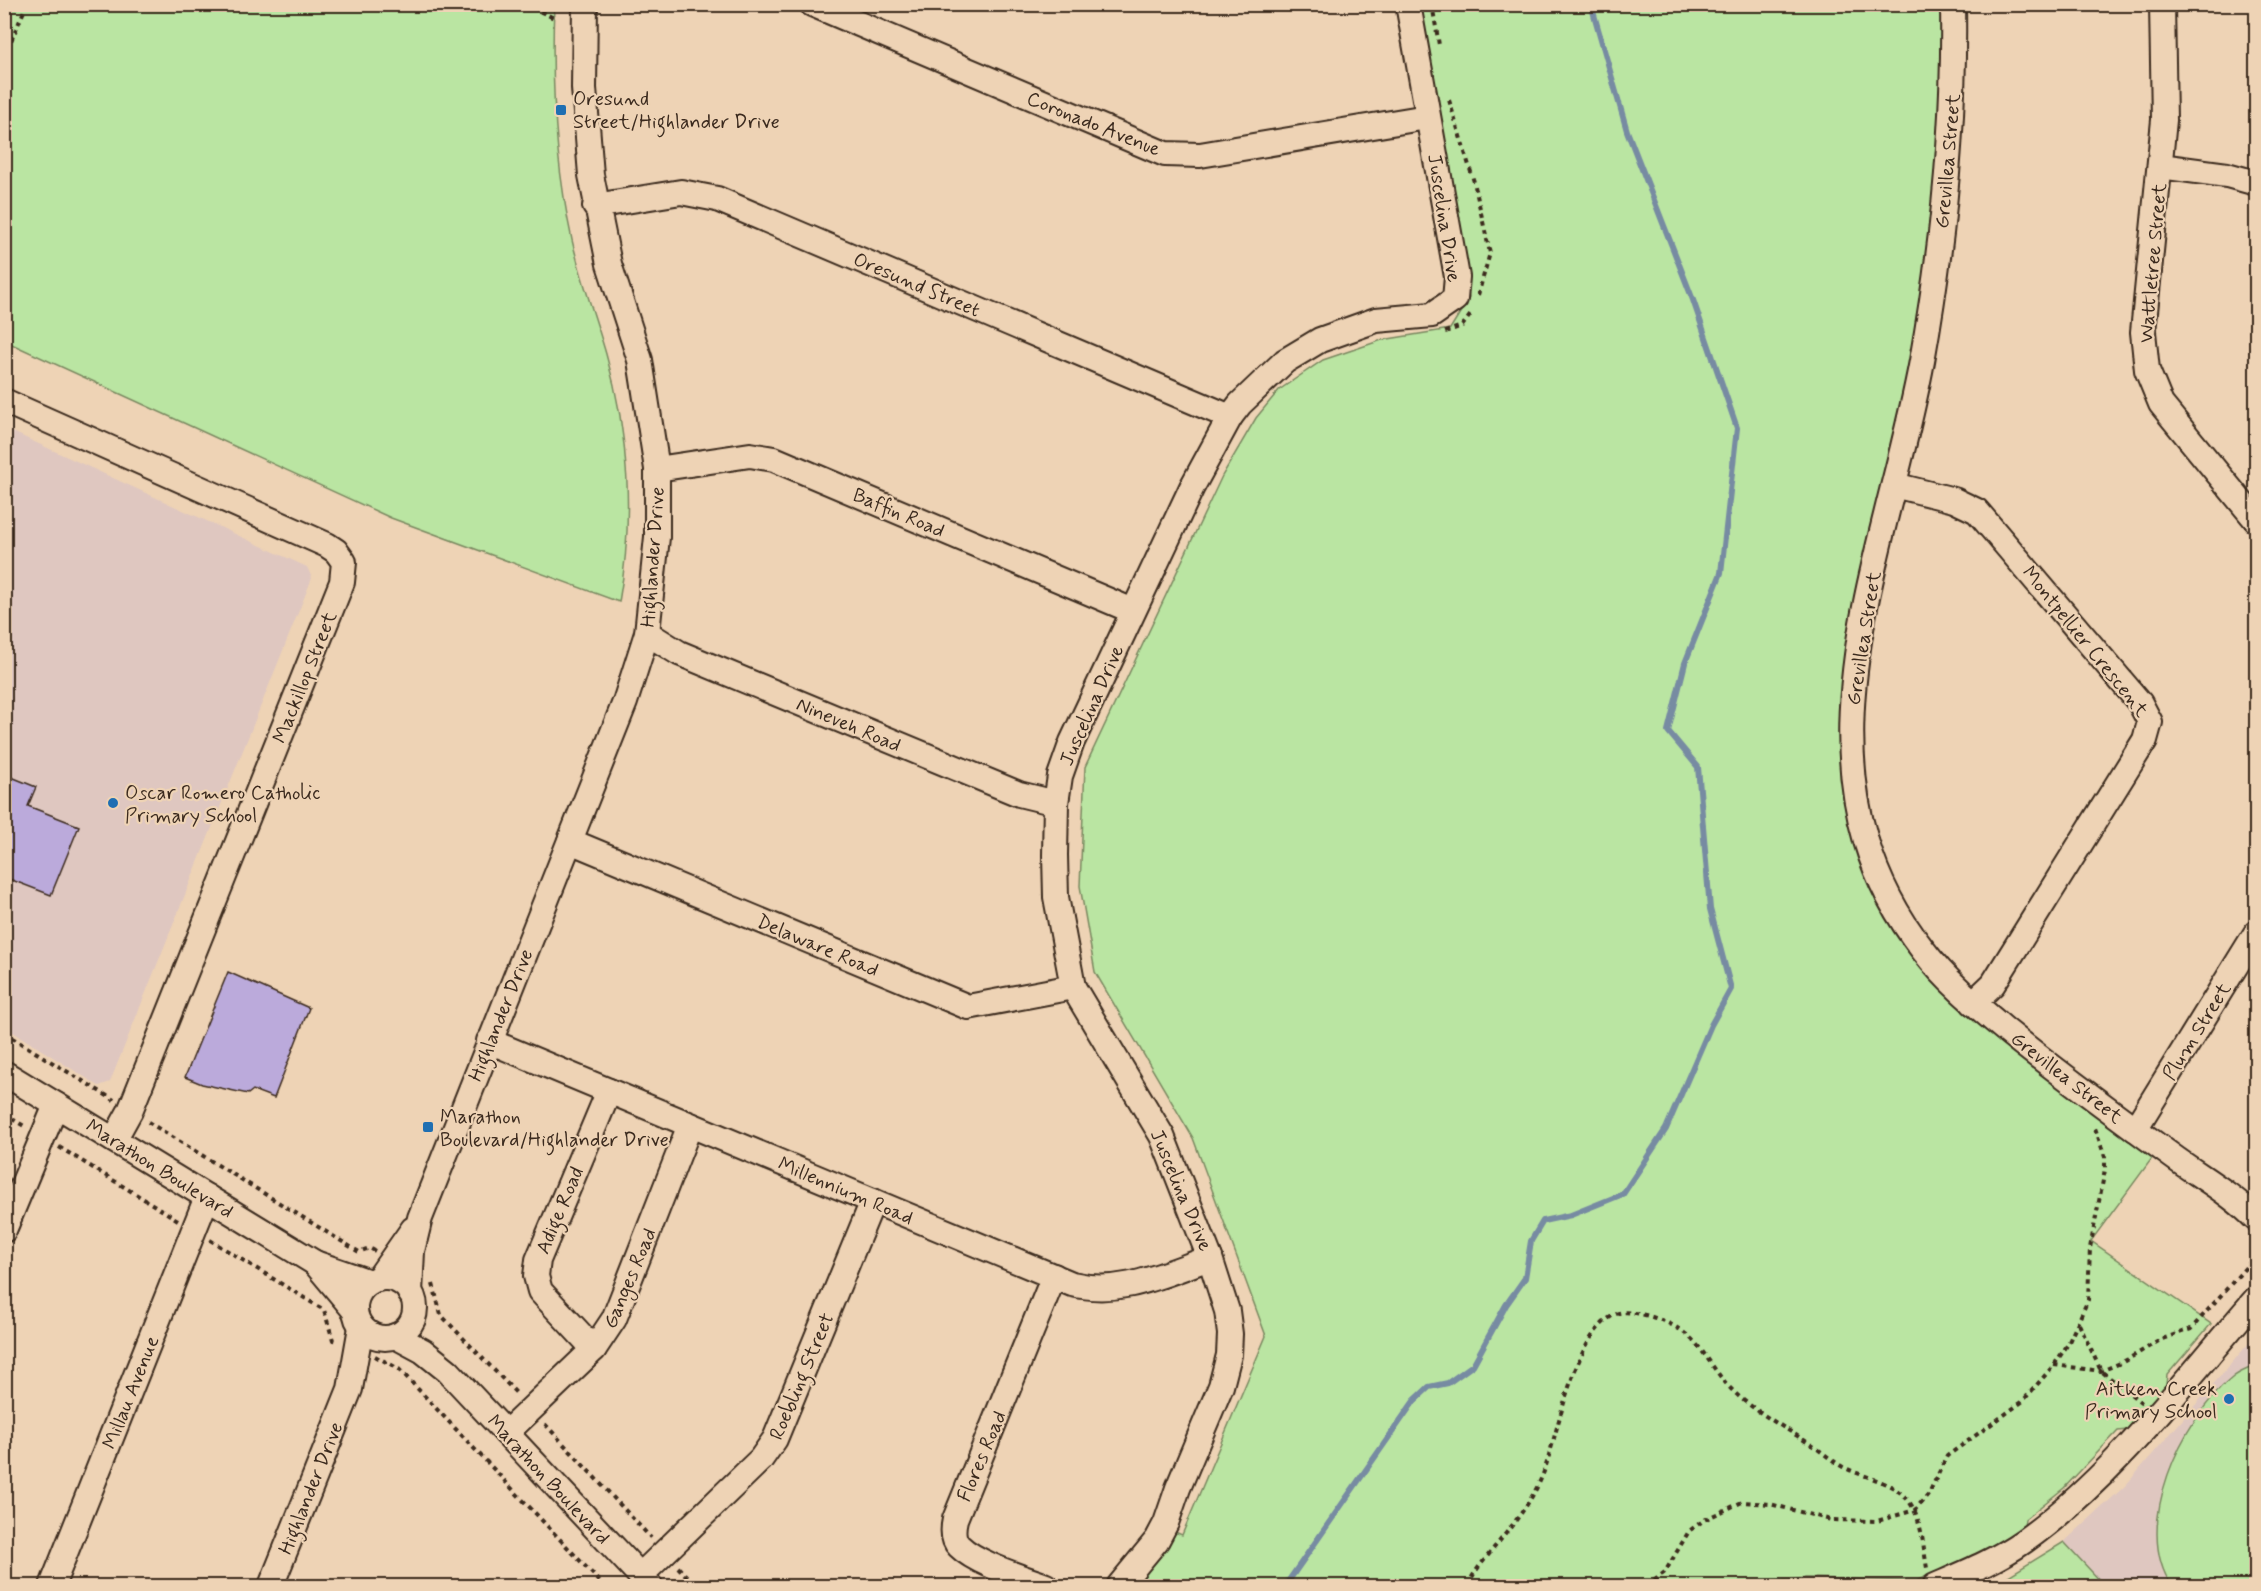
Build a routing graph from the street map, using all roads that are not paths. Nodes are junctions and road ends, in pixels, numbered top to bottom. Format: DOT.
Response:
graph roads {
  1 [pos="585,4"];
  2 [pos="812,4"];
  3 [pos="1408,4"];
  4 [pos="1953,4"];
  5 [pos="2162,4"];
  6 [pos="1427,117"];
  7 [pos="2160,166"];
  8 [pos="2256,183"];
  9 [pos="596,206"];
  10 [pos="4,401"];
  11 [pos="1230,417"];
  12 [pos="657,469"];
  13 [pos="1894,485"];
  14 [pos="2256,520"];
  15 [pos="1133,611"];
  16 [pos="647,633"];
  17 [pos="1056,803"];
  18 [pos="570,841"];
  19 [pos="2256,933"];
  20 [pos="1073,987"];
  21 [pos="1973,1003"];
  22 [pos="489,1041"];
  23 [pos="4,1073"];
  24 [pos="609,1091"];
  25 [pos="56,1105"];
  26 [pos="690,1125"];
  27 [pos="2135,1129"];
  28 [pos="114,1140"];
  29 [pos="207,1197"];
  30 [pos="873,1202"];
  31 [pos="420,1218"];
  32 [pos="2252,1219"];
  33 [pos="4,1230"];
  34 [pos="1210,1258"];
  35 [pos="315,1263"];
  36 [pos="1054,1276"];
  37 [pos="374,1281"];
  38 [pos="2256,1299"];
  39 [pos="412,1303"];
  40 [pos="372,1336"];
  41 [pos="594,1349"];
  42 [pos="448,1371"];
  43 [pos="506,1433"];
  44 [pos="645,1581"];
  45 [pos="1932,1581"];
  46 [pos="52,1587"];
  47 [pos="271,1587"];
  48 [pos="1046,1587"];
  49 [pos="1119,1587"];
  1 -- 9 [label="street, Highlander Drive"];
  2 -- 6 [label="street, Coronado Avenue"];
  3 -- 6 [label="street, Juscelina Drive"];
  4 -- 13 [label="street, Grevillea Street"];
  5 -- 7 [label="street, Wattletree Street"];
  6 -- 11 [label="street, Juscelina Drive"];
  7 -- 8 [label="street"];
  7 -- 14 [label="street, Wattletree Street"];
  9 -- 11 [label="street, Oresund Street"];
  9 -- 12 [label="street, Highlander Drive"];
  10 -- 28 [label="street, Mackillop Street"];
  11 -- 15 [label="street, Juscelina Drive"];
  12 -- 15 [label="street, Baffin Road"];
  12 -- 16 [label="street, Highlander Drive"];
  13 -- 21 [label="street, Grevillea Street"];
  13 -- 21 [label="street, Montpellier Crescent"];
  15 -- 17 [label="street, Juscelina Drive"];
  16 -- 17 [label="street, Nineveh Road"];
  16 -- 18 [label="street, Highlander Drive"];
  17 -- 20 [label="street, Juscelina Drive"];
  18 -- 20 [label="street, Delaware Road"];
  18 -- 22 [label="street, Highlander Drive"];
  19 -- 27 [label="street, Plum Street"];
  20 -- 34 [label="street, Juscelina Drive"];
  21 -- 27 [label="street, Grevillea Street"];
  22 -- 24 [label="street, Millennium Road"];
  22 -- 31 [label="street, Highlander Drive"];
  23 -- 25 [label="street, Marathon Boulevard"];
  24 -- 26 [label="street, Millennium Road"];
  24 -- 41 [label="street, Adige Road"];
  25 -- 28 [label="street, Marathon Boulevard"];
  25 -- 33 [label="street"];
  26 -- 30 [label="street, Millennium Road"];
  26 -- 41 [label="street, Ganges Road"];
  27 -- 32 [label="street, Grevillea Street"];
  28 -- 29 [label="street, Marathon Boulevard"];
  29 -- 35 [label="street, Marathon Boulevard"];
  29 -- 46 [label="street, Millau Avenue"];
  30 -- 36 [label="street, Millennium Road"];
  30 -- 44 [label="street, Roebling Street"];
  31 -- 37 [label="street, Highlander Drive"];
  31 -- 39 [label="street, Highlander Drive"];
  34 -- 36 [label="street, Millennium Road"];
  34 -- 49 [label="street, Juscelina Drive"];
  35 -- 37 [label="street, Marathon Boulevard"];
  35 -- 40 [label="street, Marathon Boulevard"];
  36 -- 48 [label="street, Flores Road"];
  37 -- 39 [label="street"];
  37 -- 40 [label="street"];
  38 -- 45 [label="street"];
  39 -- 40 [label="street"];
  39 -- 42 [label="street, Marathon Boulevard"];
  40 -- 42 [label="street, Marathon Boulevard"];
  40 -- 47 [label="street, Highlander Drive"];
  41 -- 43 [label="street, Ganges Road"];
  42 -- 43 [label="street, Marathon Boulevard"];
  43 -- 44 [label="street, Marathon Boulevard"];
}
